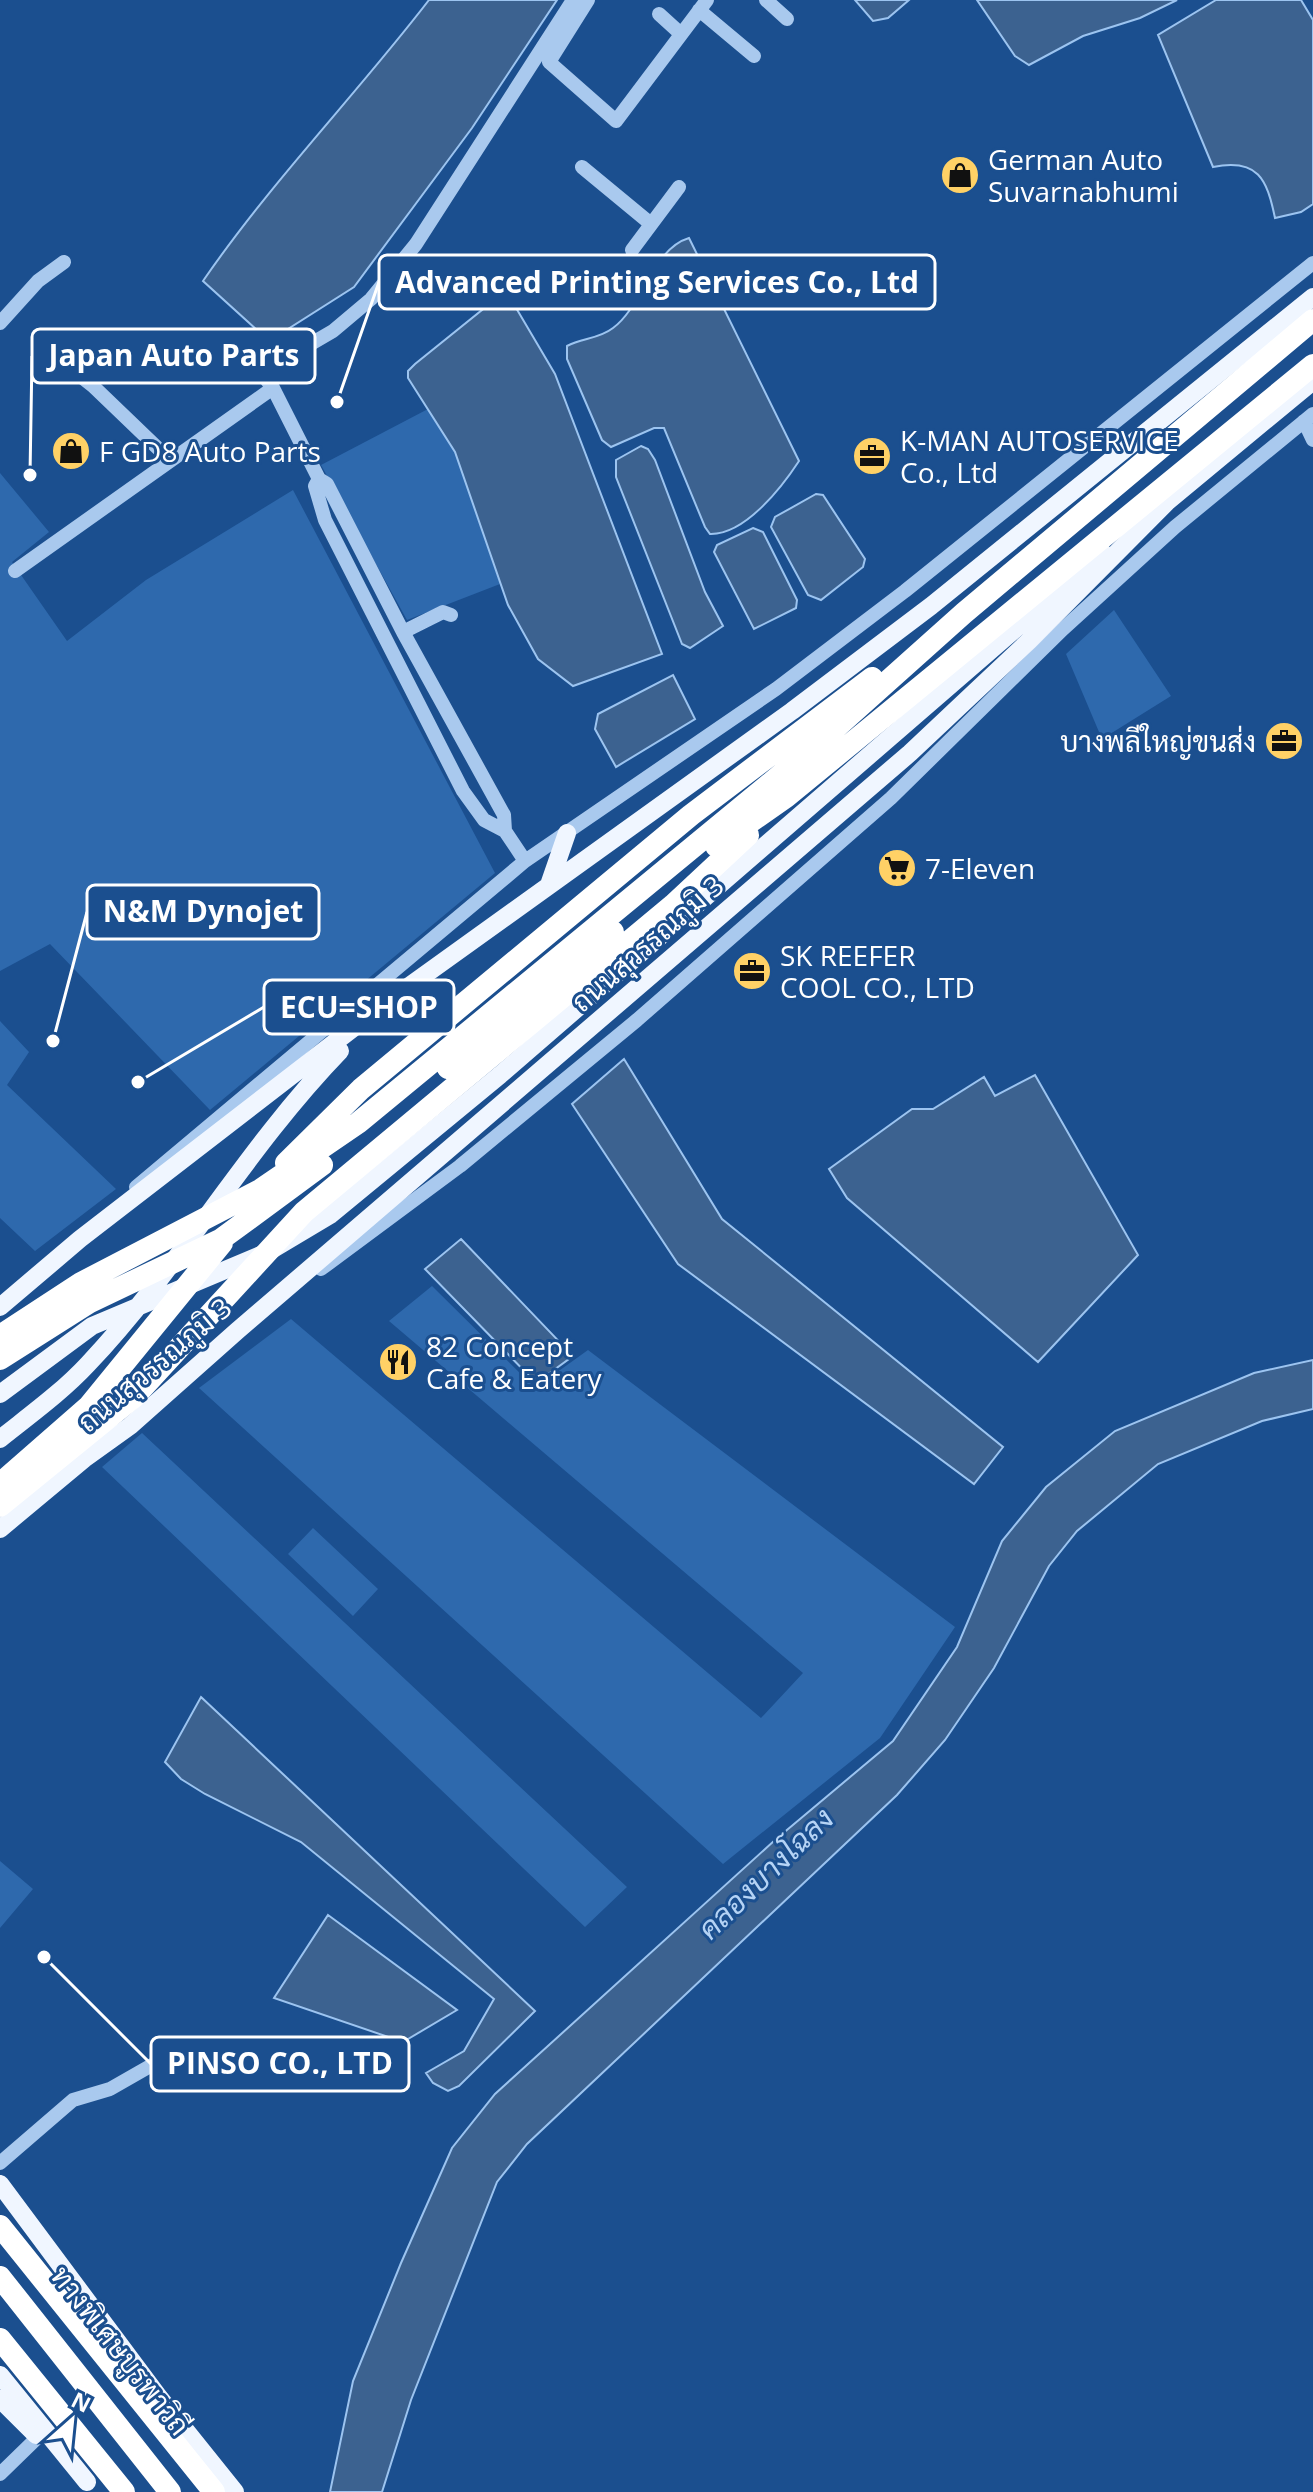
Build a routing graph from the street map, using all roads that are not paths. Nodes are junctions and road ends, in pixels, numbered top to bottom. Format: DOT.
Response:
graph roads {
  1 [pos="573,0"];
  2 [pos="588,0"];
  3 [pos="766,0"];
  4 [pos="703,5"];
  5 [pos="659,14"];
  6 [pos="787,19"];
  7 [pos="681,34"];
  8 [pos="754,56"];
  9 [pos="582,167"];
  10 [pos="679,187"];
  11 [pos="651,224"];
  12 [pos="632,250"];
  13 [pos="64,262"];
  14 [pos="1313,263"];
  15 [pos="1313,297"];
  16 [pos="1313,320"];
  17 [pos="0,323"];
  18 [pos="50,352"];
  19 [pos="1313,365"];
  20 [pos="1313,381"];
  21 [pos="273,388"];
  22 [pos="1308,418"];
  23 [pos="1313,440"];
  24 [pos="169,459"];
  25 [pos="319,479"];
  26 [pos="1168,501"];
  27 [pos="15,571"];
  28 [pos="964,613"];
  29 [pos="451,615"];
  30 [pos="403,632"];
  31 [pos="786,797"];
  32 [pos="505,831"];
  33 [pos="567,833"];
  34 [pos="525,861"];
  35 [pos="549,885"];
  36 [pos="387,1002"];
  37 [pos="80,1239"];
  38 [pos="0,1307"];
  39 [pos="237,1331"];
  40 [pos="0,1336"];
  41 [pos="0,1359"];
  42 [pos="0,1394"];
  43 [pos="0,1439"];
  44 [pos="0,1484"];
  45 [pos="0,1506"];
  46 [pos="0,1529"];
  47 [pos="152,2065"];
  48 [pos="0,2163"];
  49 [pos="0,2184"];
  50 [pos="0,2226"];
  51 [pos="0,2243"];
  52 [pos="0,2277"];
  53 [pos="0,2301"];
  54 [pos="0,2339"];
  55 [pos="0,2375"];
  56 [pos="0,2399"];
  57 [pos="38,2437"];
  58 [pos="0,2474"];
  59 [pos="91,2487"];
  60 [pos="124,2492"];
  61 [pos="153,2492"];
  62 [pos="170,2492"];
  63 [pos="198,2492"];
  64 [pos="214,2492"];
  65 [pos="235,2492"];
  1 -- 21 [label="street"];
  2 -- 7 [label="street"];
  3 -- 6 [label="street"];
  4 -- 7 [label="street"];
  4 -- 8 [label="street"];
  5 -- 7 [label="street"];
  9 -- 11 [label="street"];
  10 -- 11 [label="street"];
  11 -- 12 [label="street"];
  13 -- 17 [label="street"];
  14 -- 33 [label="street"];
  15 -- 35 [label="main road"];
  16 -- 28 [label="highway"];
  18 -- 24 [label="street"];
  19 -- 31 [label="highway"];
  20 -- 26 [label="main road, ถนนสุวรรณภูมิ 3"];
  21 -- 24 [label="street"];
  21 -- 25 [label="street"];
  22 -- 23 [label="street"];
  22 -- 39 [label="street"];
  24 -- 27 [label="street"];
  25 -- 30 [label="street"];
  25 -- 32 [label="street"];
  26 -- 39 [label="main road, ถนนสุวรรณภูมิ 3"];
  26 -- 42 [label="main road"];
  28 -- 40 [label="highway"];
  28 -- 44 [label="highway"];
  29 -- 30 [label="street"];
  30 -- 32 [label="street"];
  31 -- 41 [label="highway"];
  31 -- 45 [label="highway"];
  32 -- 34 [label="street"];
  33 -- 34 [label="street"];
  33 -- 35 [label="main road"];
  34 -- 37 [label="street"];
  35 -- 36 [label="main road"];
  36 -- 37 [label="main road"];
  36 -- 43 [label="main road"];
  37 -- 38 [label="main road"];
  39 -- 46 [label="main road, ถนนสุวรรณภูมิ 3"];
  47 -- 48 [label="street"];
  49 -- 65 [label="main road"];
  50 -- 64 [label="highway"];
  51 -- 63 [label="highway"];
  52 -- 62 [label="highway, ทางพิเศษบูรพาวิถี"];
  53 -- 61 [label="highway"];
  54 -- 60 [label="highway"];
  55 -- 59 [label="main road"];
  56 -- 57 [label="main road"];
  57 -- 58 [label="street"];
  57 -- 59 [label="main road"];
}
